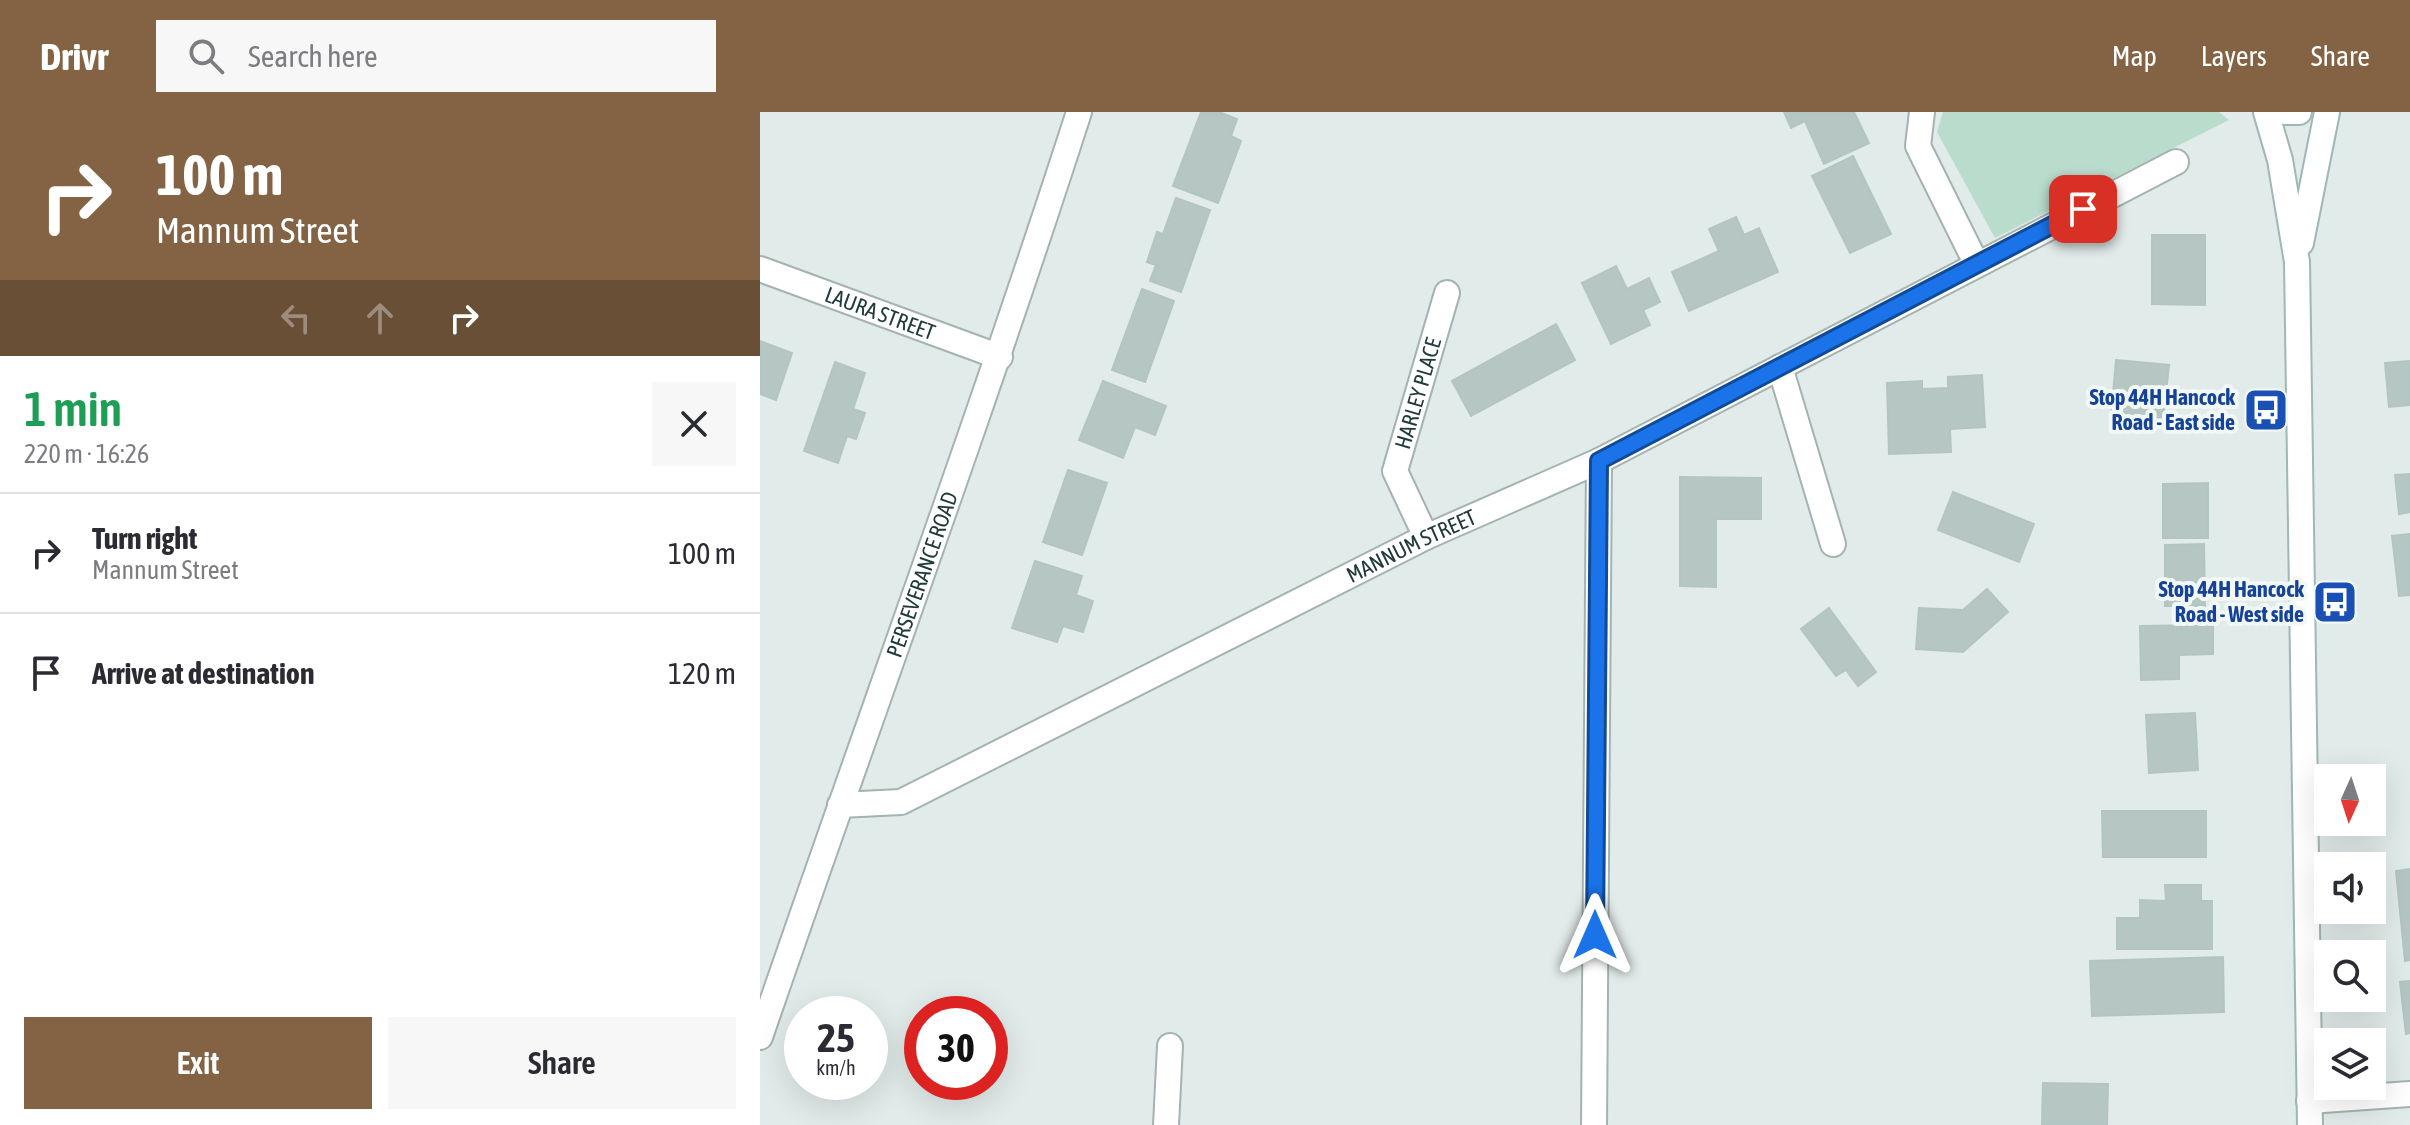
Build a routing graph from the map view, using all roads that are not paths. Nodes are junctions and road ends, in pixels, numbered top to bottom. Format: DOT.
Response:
graph roads {
  1 [pos="1079,112"];
  2 [pos="1922,112"];
  3 [pos="2266,112"];
  4 [pos="2285,112"];
  5 [pos="2299,112"];
  6 [pos="2327,112"];
  7 [pos="2176,162"];
  8 [pos="2297,262"];
  9 [pos="1976,263"];
  10 [pos="760,269"];
  11 [pos="1447,293"];
  12 [pos="1000,357"];
  13 [pos="1780,367"];
  14 [pos="1599,461"];
  15 [pos="1426,537"];
  16 [pos="1833,544"];
  17 [pos="840,805"];
  18 [pos="760,1037"];
  19 [pos="1170,1046"];
  20 [pos="2410,1094"];
  21 [pos="2310,1113"];
  22 [pos="1166,1125"];
  23 [pos="1594,1125"];
  1 -- 12 [label="street, PERSEVERANCE ROAD"];
  2 -- 9 [label="street"];
  3 -- 8 [label="street"];
  4 -- 5 [label="street"];
  6 -- 8 [label="street"];
  7 -- 9 [label="street, MANNUM STREET"];
  8 -- 21 [label="street"];
  9 -- 13 [label="street, MANNUM STREET"];
  10 -- 12 [label="street, LAURA STREET"];
  11 -- 15 [label="street, HARLEY PLACE"];
  12 -- 17 [label="street, PERSEVERANCE ROAD"];
  13 -- 14 [label="street, MANNUM STREET"];
  13 -- 16 [label="street"];
  14 -- 15 [label="street, MANNUM STREET"];
  14 -- 23 [label="street"];
  15 -- 17 [label="street, MANNUM STREET"];
  17 -- 18 [label="street, PERSEVERANCE ROAD"];
  19 -- 22 [label="street"];
  20 -- 21 [label="street"];
}
